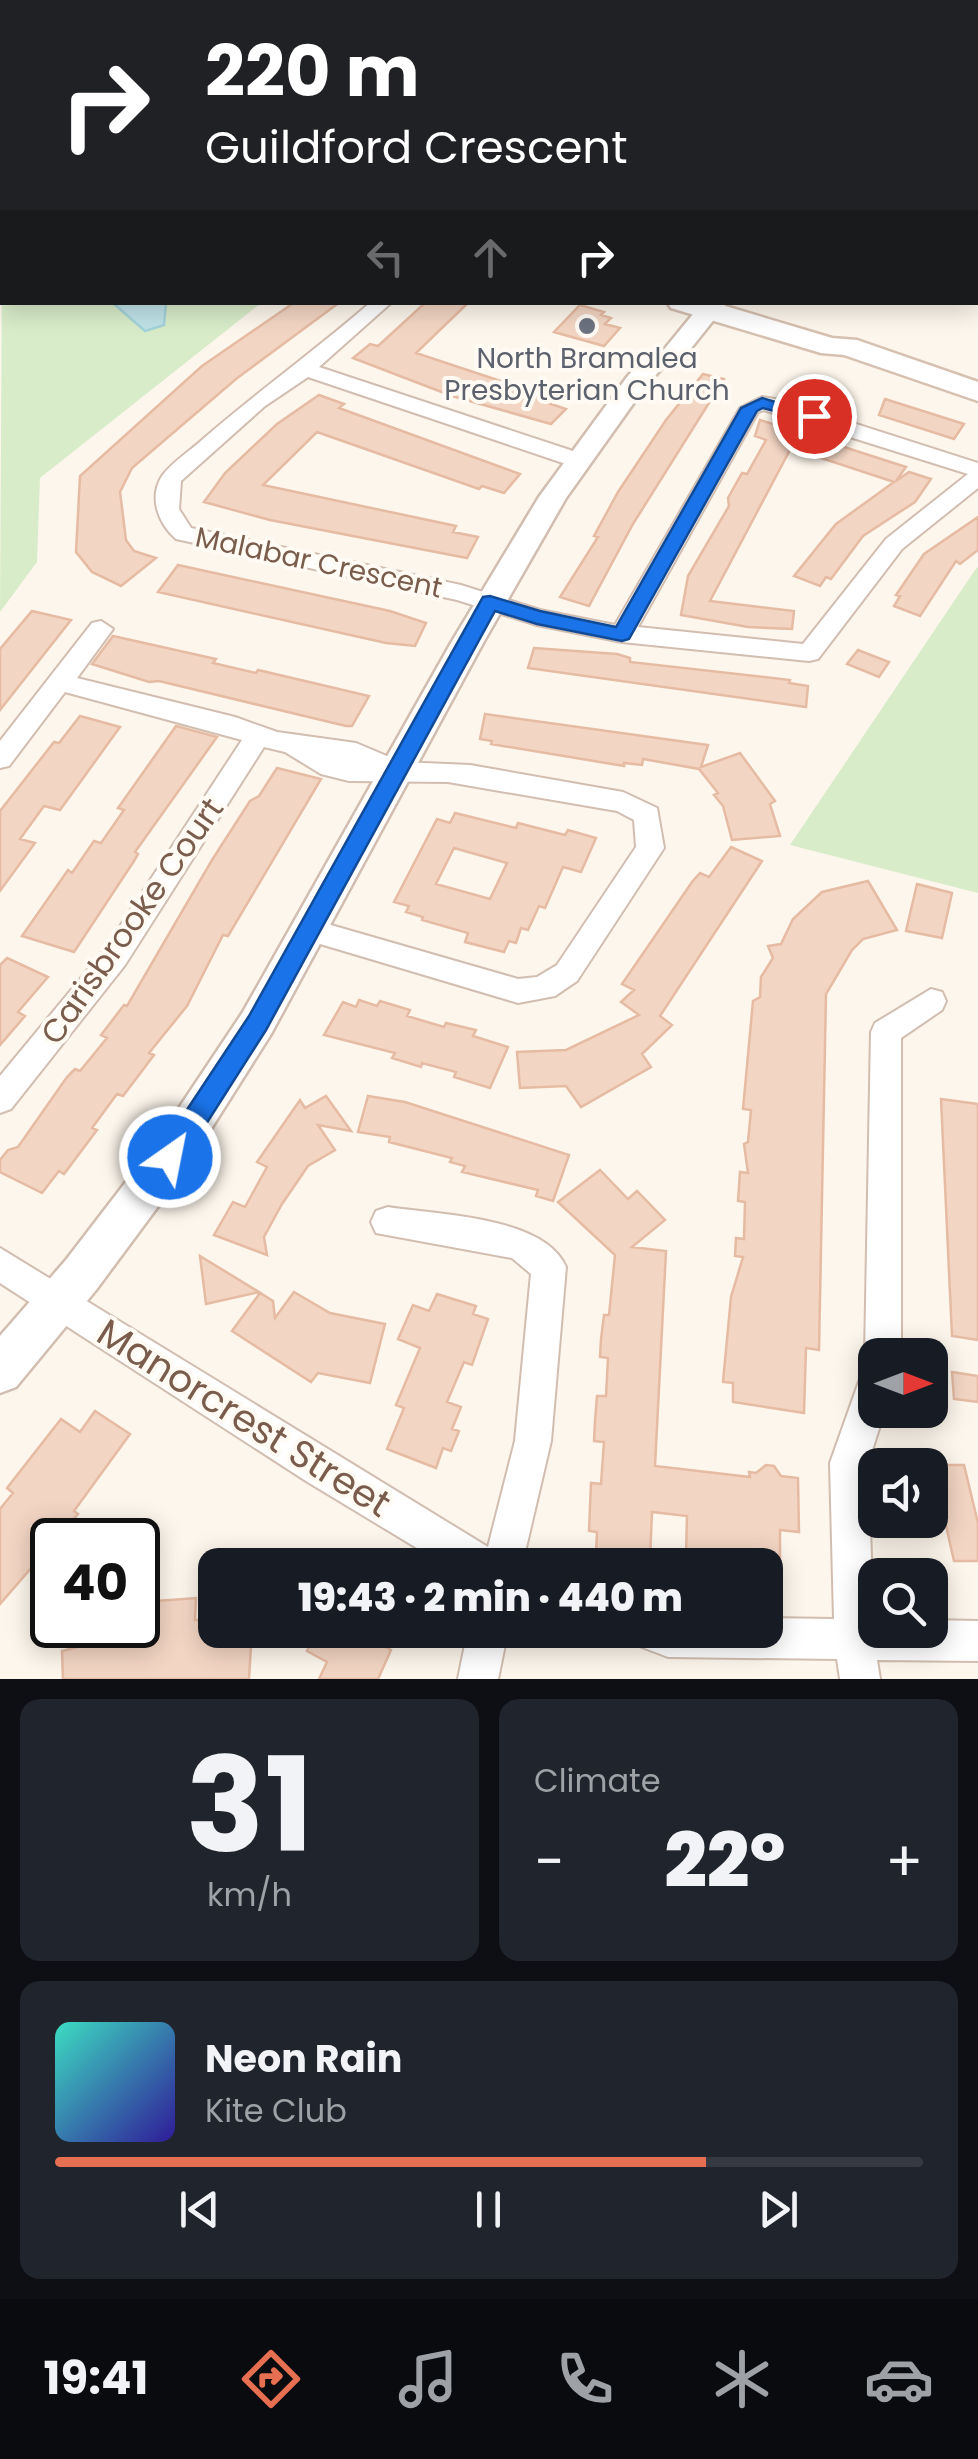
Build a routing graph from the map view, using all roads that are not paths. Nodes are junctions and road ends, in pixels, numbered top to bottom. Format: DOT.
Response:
graph roads {
  1 [pos="379,305"];
  2 [pos="701,305"];
  3 [pos="705,305"];
  4 [pos="304,369"];
  5 [pos="978,392"];
  6 [pos="577,460"];
  7 [pos="978,474"];
  8 [pos="490,602"];
  9 [pos="101,629"];
  10 [pos="622,634"];
  11 [pos="59,682"];
  12 [pos="257,738"];
  13 [pos="0,759"];
  14 [pos="397,772"];
  15 [pos="310,930"];
  16 [pos="931,1001"];
  17 [pos="0,1098"];
  18 [pos="388,1222"];
  19 [pos="0,1264"];
  20 [pos="60,1301"];
  21 [pos="884,1338"];
  22 [pos="0,1371"];
  23 [pos="861,1428"];
  24 [pos="453,1548"];
  25 [pos="507,1548"];
  26 [pos="783,1638"];
  27 [pos="854,1639"];
  28 [pos="978,1640"];
  29 [pos="484,1648"];
  30 [pos="478,1679"];
  31 [pos="860,1679"];
  1 -- 4 [label="street, Malabar Crescent"];
  2 -- 6 [label="street"];
  3 -- 5 [label="main road"];
  4 -- 6 [label="street"];
  4 -- 8 [label="street, Malabar Crescent"];
  6 -- 8 [label="street"];
  7 -- 10 [label="street"];
  7 -- 10 [label="street"];
  8 -- 10 [label="street"];
  8 -- 14 [label="street"];
  9 -- 11 [label="street"];
  11 -- 12 [label="street"];
  11 -- 13 [label="street"];
  12 -- 14 [label="street"];
  12 -- 17 [label="street, Carisbrooke Court"];
  14 -- 15 [label="street"];
  14 -- 15 [label="street"];
  15 -- 20 [label="street"];
  16 -- 21 [label="street"];
  18 -- 25 [label="street"];
  19 -- 20 [label="street, Manorcrest Street"];
  20 -- 22 [label="street"];
  20 -- 24 [label="street, Manorcrest Street"];
  23 -- 27 [label="street"];
  26 -- 27 [label="street"];
  27 -- 28 [label="street"];
  27 -- 31 [label="street"];
  29 -- 30 [label="street"];
}
